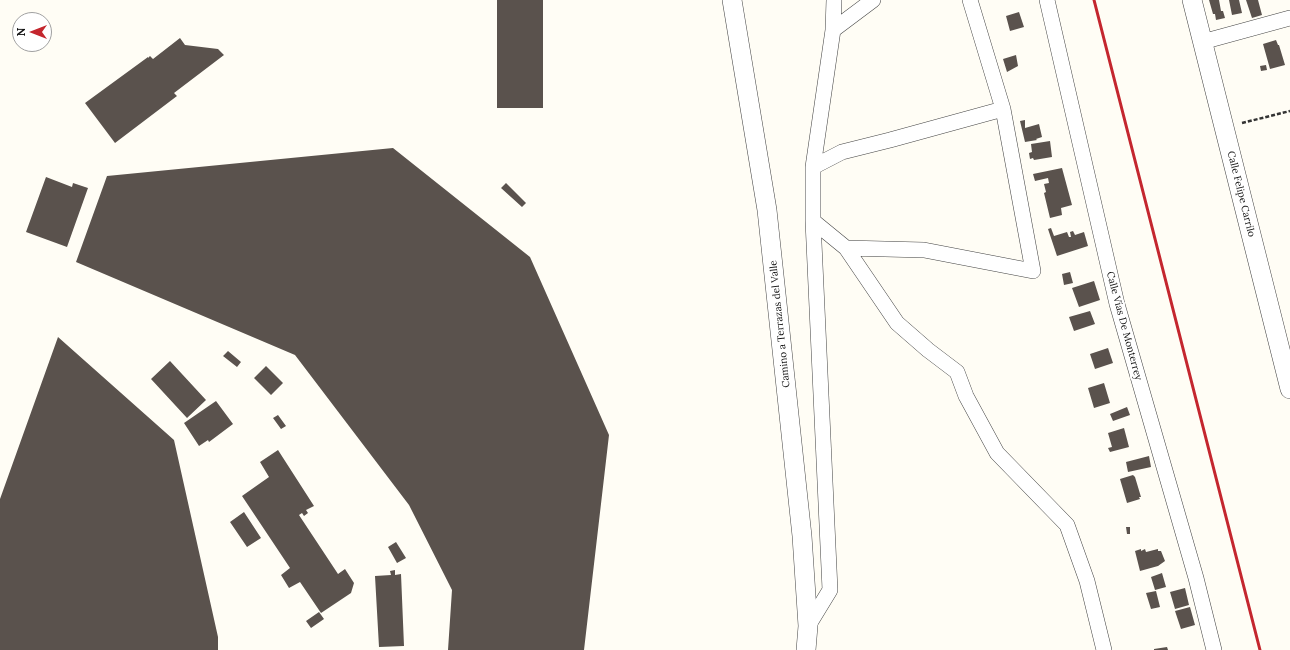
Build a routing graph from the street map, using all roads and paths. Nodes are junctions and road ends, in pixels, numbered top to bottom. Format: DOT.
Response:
graph roads {
  1 [pos="732,0"];
  2 [pos="834,0"];
  3 [pos="874,0"];
  4 [pos="970,0"];
  5 [pos="1047,0"];
  6 [pos="1192,0"];
  7 [pos="1290,18"];
  8 [pos="833,30"];
  9 [pos="1202,42"];
  10 [pos="1003,109"];
  11 [pos="1290,111"];
  12 [pos="1225,128"];
  13 [pos="814,167"];
  14 [pos="813,221"];
  15 [pos="846,248"];
  16 [pos="1290,389"];
  17 [pos="808,626"];
  18 [pos="806,650"];
  19 [pos="1104,650"];
  20 [pos="1214,650"];
  1 -- 17 [label="street, Camino a Terrazas del Valle"];
  2 -- 8 [label="street"];
  3 -- 8 [label="street"];
  4 -- 10 [label="street"];
  5 -- 20 [label="street, Calle Vías De Monterrey"];
  6 -- 9 [label="street, Calle Felipe Carrilo"];
  7 -- 9 [label="street"];
  8 -- 13 [label="street"];
  9 -- 12 [label="street, Calle Felipe Carrilo"];
  10 -- 13 [label="street"];
  10 -- 15 [label="street"];
  11 -- 12 [label="path"];
  12 -- 16 [label="street, Calle Felipe Carrilo"];
  13 -- 14 [label="street"];
  14 -- 15 [label="street"];
  14 -- 17 [label="street"];
  15 -- 19 [label="street"];
  17 -- 18 [label="street, Camino a Terrazas del Valle"];
}
